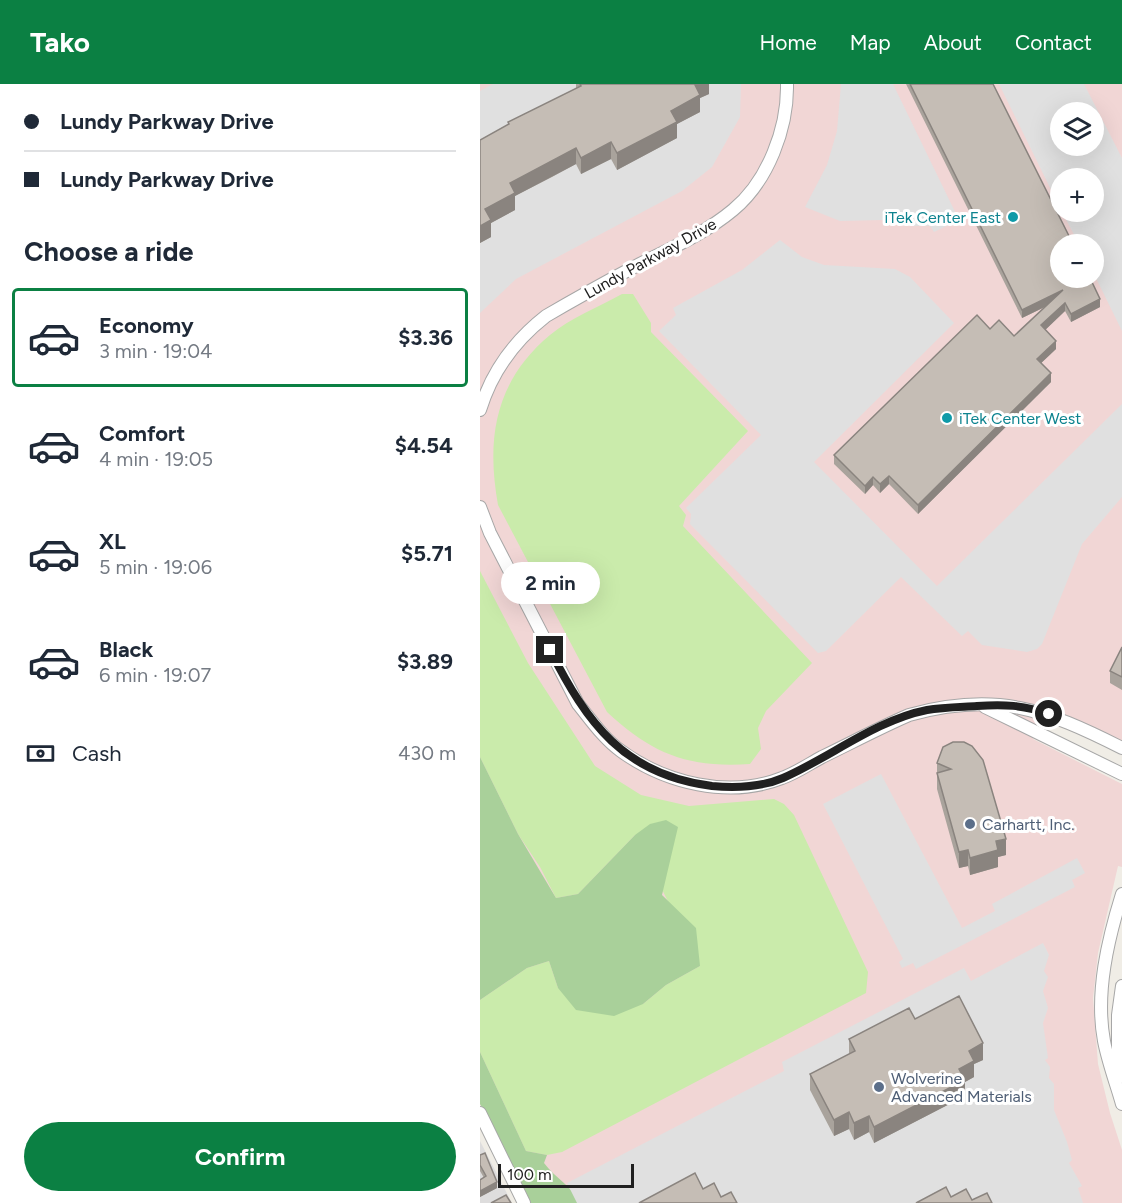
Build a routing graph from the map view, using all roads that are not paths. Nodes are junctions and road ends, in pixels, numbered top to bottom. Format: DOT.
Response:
graph roads {
  1 [pos="787,84"];
  2 [pos="480,410"];
  3 [pos="480,507"];
  4 [pos="981,706"];
  5 [pos="1122,748"];
  6 [pos="1122,774"];
  7 [pos="1122,894"];
  8 [pos="1122,986"];
  9 [pos="1120,1097"];
  10 [pos="480,1113"];
  11 [pos="524,1203"];
  1 -- 2 [label="street, Lundy Parkway Drive"];
  3 -- 4 [label="street"];
  4 -- 5 [label="street"];
  4 -- 6 [label="street"];
  7 -- 9 [label="street"];
  8 -- 9 [label="street"];
  10 -- 11 [label="street"];
}
